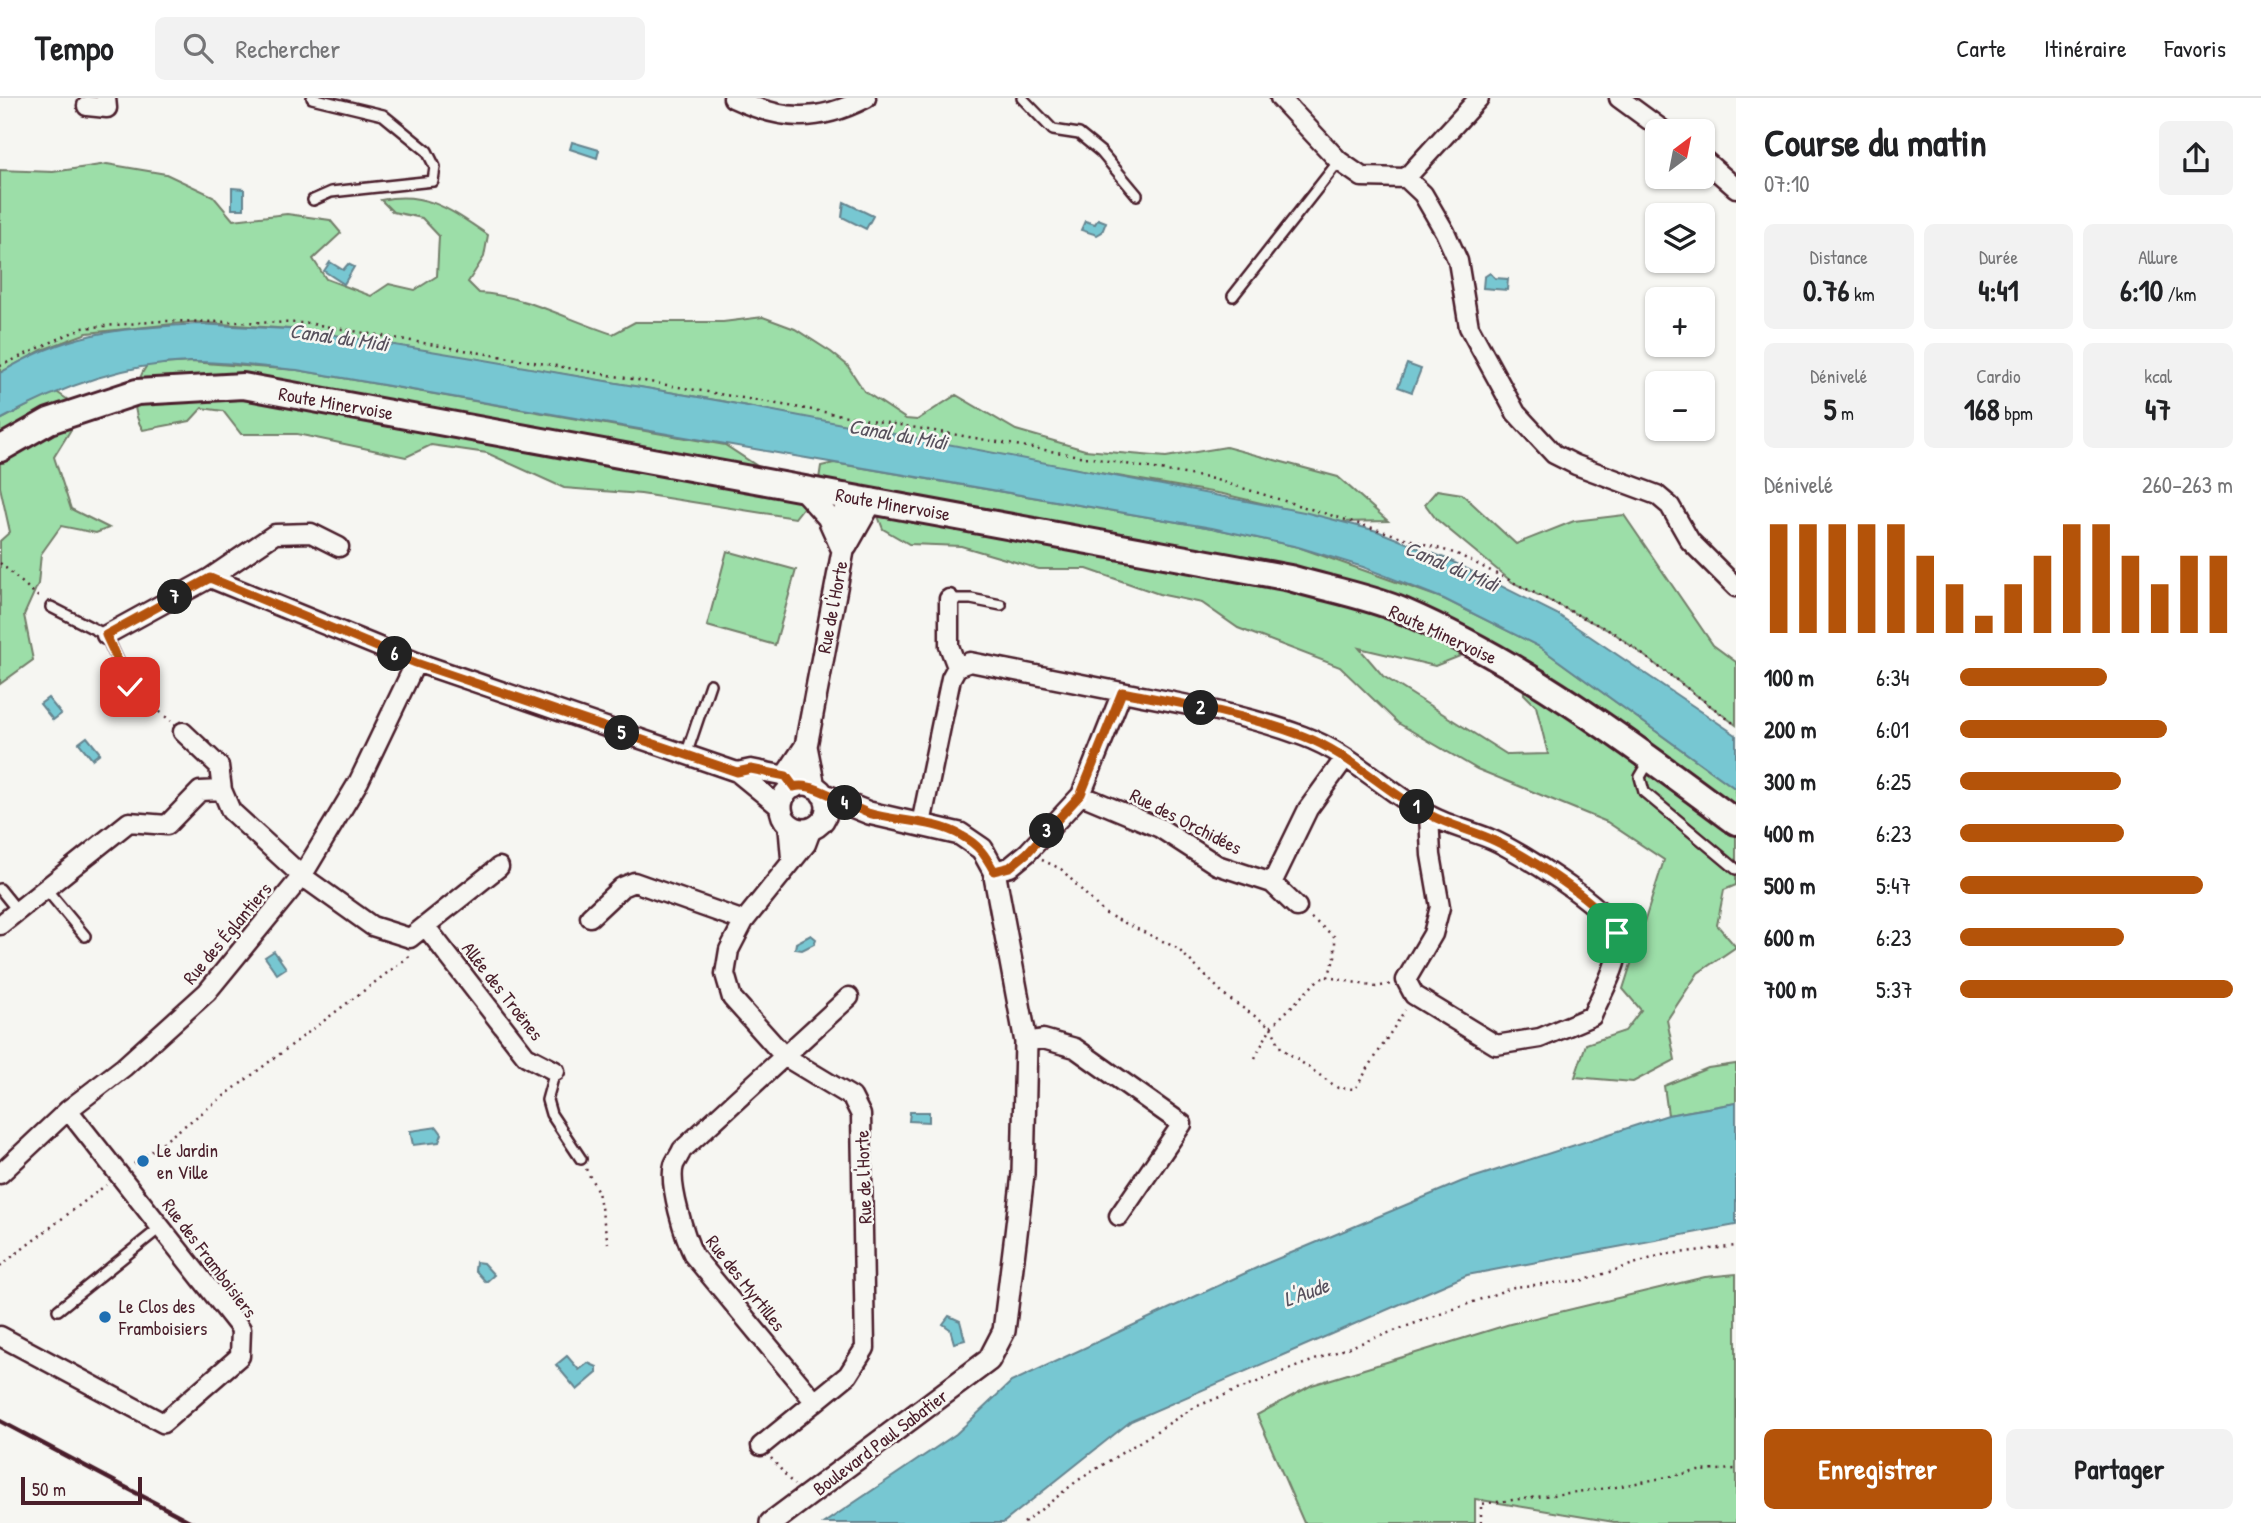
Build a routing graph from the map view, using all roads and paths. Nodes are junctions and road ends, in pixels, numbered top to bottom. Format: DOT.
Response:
graph roads {
  1 [pos="106,98"];
  2 [pos="312,98"];
  3 [pos="733,98"];
  4 [pos="866,98"];
  5 [pos="1022,98"];
  6 [pos="1280,98"];
  7 [pos="1479,98"];
  8 [pos="1619,98"];
  9 [pos="87,106"];
  10 [pos="1648,119"];
  11 [pos="1339,161"];
  12 [pos="1715,170"];
  13 [pos="1406,178"];
  14 [pos="1736,188"];
  15 [pos="1137,195"];
  16 [pos="313,200"];
  17 [pos="1233,296"];
  18 [pos="0,366"];
  19 [pos="0,449"];
  20 [pos="802,488"];
  21 [pos="846,495"];
  22 [pos="872,500"];
  23 [pos="339,547"];
  24 [pos="843,551"];
  25 [pos="0,563"];
  26 [pos="210,578"];
  27 [pos="1736,587"];
  28 [pos="949,599"];
  29 [pos="1000,604"];
  30 [pos="51,607"];
  31 [pos="106,635"];
  32 [pos="416,663"];
  33 [pos="957,667"];
  34 [pos="710,684"];
  35 [pos="130,687"];
  36 [pos="1122,692"];
  37 [pos="1736,725"];
  38 [pos="183,732"];
  39 [pos="807,746"];
  40 [pos="686,755"];
  41 [pos="1345,758"];
  42 [pos="1651,759"];
  43 [pos="737,772"];
  44 [pos="804,786"];
  45 [pos="222,790"];
  46 [pos="1081,794"];
  47 [pos="869,813"];
  48 [pos="1429,815"];
  49 [pos="785,816"];
  50 [pos="1736,822"];
  51 [pos="921,824"];
  52 [pos="815,827"];
  53 [pos="1027,853"];
  54 [pos="792,858"];
  55 [pos="499,867"];
  56 [pos="1736,869"];
  57 [pos="994,871"];
  58 [pos="302,876"];
  59 [pos="1272,883"];
  60 [pos="45,888"];
  61 [pos="0,889"];
  62 [pos="1297,907"];
  63 [pos="17,910"];
  64 [pos="590,917"];
  65 [pos="744,921"];
  66 [pos="0,926"];
  67 [pos="430,932"];
  68 [pos="85,936"];
  69 [pos="1328,977"];
  70 [pos="1410,987"];
  71 [pos="849,998"];
  72 [pos="1271,1027"];
  73 [pos="1026,1042"];
  74 [pos="784,1056"];
  75 [pos="1255,1058"];
  76 [pos="555,1071"];
  77 [pos="68,1110"];
  78 [pos="581,1159"];
  79 [pos="0,1174"];
  80 [pos="119,1174"];
  81 [pos="1119,1216"];
  82 [pos="161,1227"];
  83 [pos="608,1243"];
  84 [pos="1736,1246"];
  85 [pos="0,1266"];
  86 [pos="58,1310"];
  87 [pos="0,1336"];
  88 [pos="815,1402"];
  89 [pos="761,1446"];
  90 [pos="1736,1469"];
  91 [pos="805,1498"];
  92 [pos="771,1523"];
  93 [pos="1024,1523"];
  94 [pos="1481,1523"];
  1 -- 9 [label="street"];
  2 -- 16 [label="lane"];
  3 -- 4 [label="street"];
  5 -- 15 [label="lane"];
  6 -- 11 [label="street"];
  7 -- 13 [label="street"];
  8 -- 10 [label="street"];
  11 -- 13 [label="street"];
  11 -- 17 [label="lane"];
  12 -- 14 [label="street"];
  13 -- 27 [label="street"];
  18 -- 37 [label="path"];
  19 -- 20 [label="main road, Route Minervoise"];
  20 -- 21 [label="main road, Route Minervoise"];
  20 -- 24 [label="street, Rue de l'Horte"];
  21 -- 22 [label="main road, Route Minervoise"];
  21 -- 24 [label="street, Rue de l'Horte"];
  22 -- 24 [label="street, Rue de l'Horte"];
  22 -- 42 [label="main road, Route Minervoise"];
  23 -- 26 [label="street"];
  24 -- 39 [label="street, Rue de l'Horte"];
  25 -- 30 [label="path"];
  26 -- 31 [label="street"];
  26 -- 32 [label="street"];
  28 -- 29 [label="lane"];
  28 -- 33 [label="street"];
  30 -- 31 [label="lane"];
  31 -- 35 [label="lane"];
  32 -- 40 [label="street"];
  32 -- 58 [label="street, Rue des Églantiers"];
  33 -- 36 [label="street"];
  33 -- 51 [label="street"];
  34 -- 40 [label="lane"];
  35 -- 38 [label="path"];
  36 -- 41 [label="street"];
  36 -- 46 [label="street"];
  38 -- 45 [label="street"];
  39 -- 44 [label="street, Rue de l'Horte"];
  39 -- 44 [label="street, Rue de l'Horte"];
  40 -- 43 [label="street"];
  41 -- 48 [label="street"];
  41 -- 59 [label="street"];
  42 -- 50 [label="main road, Route Minervoise"];
  42 -- 56 [label="lane"];
  43 -- 44 [label="street"];
  43 -- 49 [label="street"];
  44 -- 47 [label="street"];
  44 -- 49 [label="street"];
  44 -- 52 [label="street"];
  45 -- 58 [label="street"];
  45 -- 60 [label="street"];
  46 -- 53 [label="street"];
  46 -- 59 [label="street, Rue des Orchidées"];
  47 -- 51 [label="street"];
  47 -- 52 [label="street"];
  48 -- 70 [label="street"];
  48 -- 70 [label="street"];
  49 -- 52 [label="street"];
  49 -- 54 [label="street"];
  51 -- 57 [label="street"];
  52 -- 54 [label="street, Rue de l'Horte"];
  53 -- 57 [label="street"];
  53 -- 72 [label="path"];
  54 -- 65 [label="street, Rue de l'Horte"];
  55 -- 67 [label="street"];
  57 -- 73 [label="street"];
  58 -- 67 [label="street"];
  58 -- 77 [label="street, Rue des Églantiers"];
  59 -- 62 [label="street, Rue des Orchidées"];
  60 -- 63 [label="street"];
  60 -- 68 [label="lane"];
  61 -- 63 [label="lane"];
  62 -- 69 [label="path"];
  63 -- 66 [label="street"];
  64 -- 65 [label="street"];
  65 -- 74 [label="street, Rue de l'Horte"];
  67 -- 76 [label="street, Allée des Troënes"];
  67 -- 80 [label="path"];
  69 -- 70 [label="path"];
  69 -- 72 [label="path"];
  70 -- 72 [label="path"];
  71 -- 74 [label="street, Rue des Myrtilles"];
  72 -- 75 [label="path"];
  73 -- 81 [label="street"];
  73 -- 91 [label="street, Boulevard Paul Sabatier"];
  74 -- 88 [label="street, Rue de l'Horte"];
  74 -- 88 [label="street, Rue des Myrtilles"];
  76 -- 78 [label="lane"];
  77 -- 79 [label="street, Rue des Églantiers"];
  77 -- 80 [label="street, Rue des Framboisiers"];
  78 -- 83 [label="path"];
  80 -- 82 [label="street, Rue des Framboisiers"];
  80 -- 85 [label="path"];
  82 -- 86 [label="lane"];
  82 -- 87 [label="street, Rue des Framboisiers"];
  84 -- 93 [label="path"];
  88 -- 89 [label="street, Rue de l'Horte"];
  89 -- 91 [label="path"];
  90 -- 94 [label="path"];
  91 -- 92 [label="street, Boulevard Paul Sabatier"];
}
